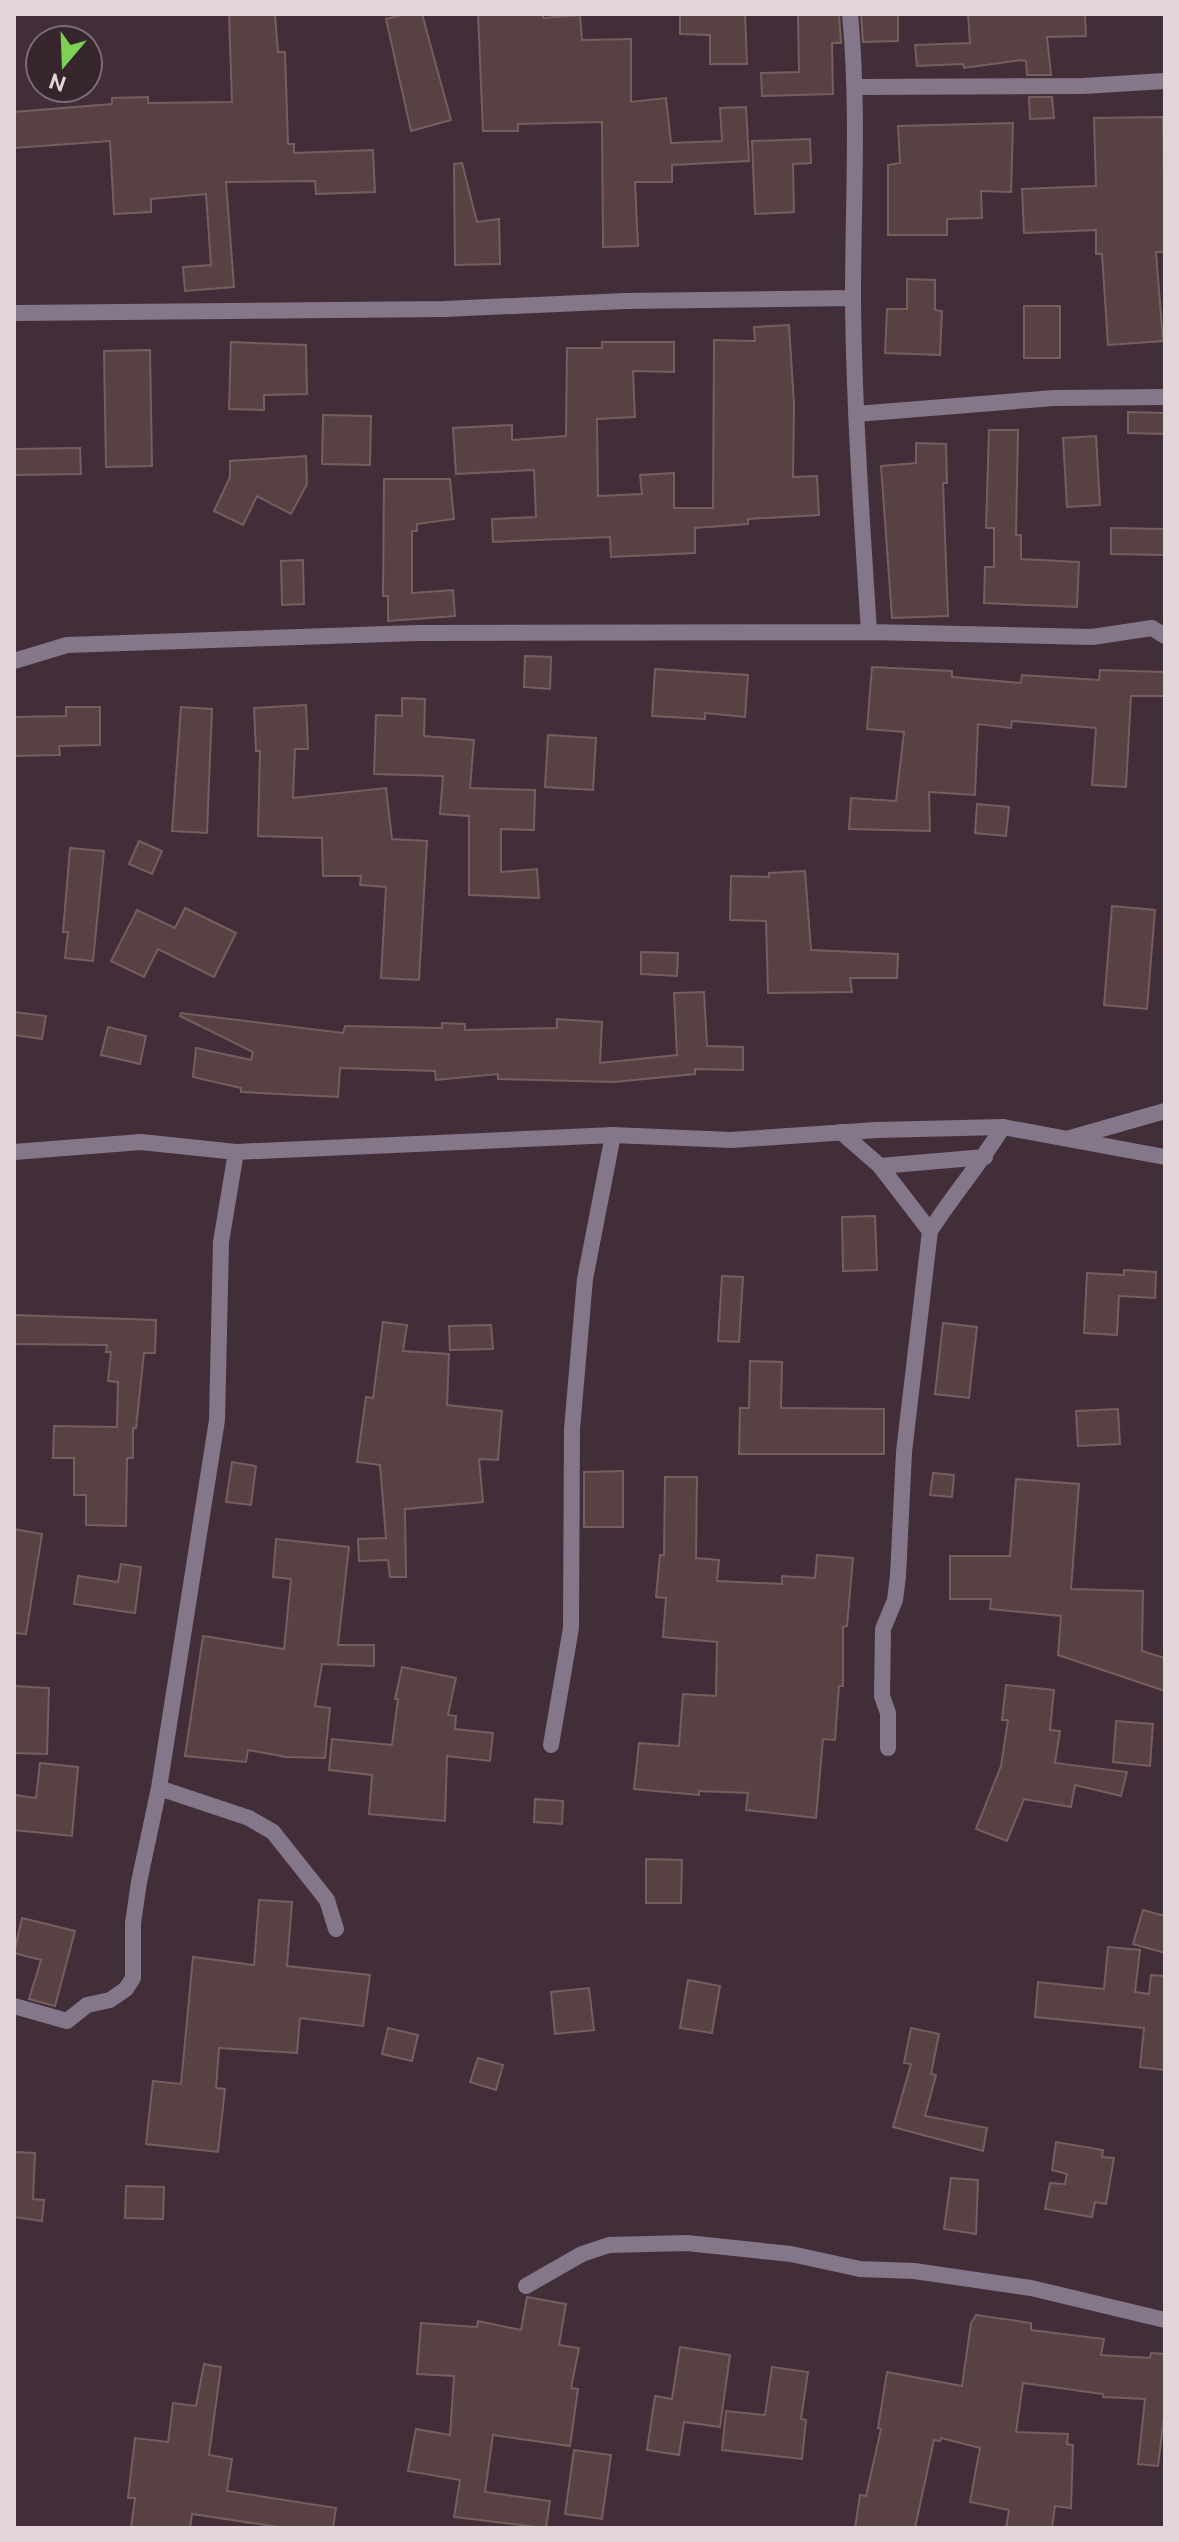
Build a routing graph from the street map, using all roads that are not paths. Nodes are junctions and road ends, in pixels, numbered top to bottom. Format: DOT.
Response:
graph roads {
  1 [pos="850,14"];
  2 [pos="1165,81"];
  3 [pos="857,87"];
  4 [pos="853,298"];
  5 [pos="14,313"];
  6 [pos="1165,397"];
  7 [pos="856,414"];
  8 [pos="869,632"];
  9 [pos="1165,636"];
  10 [pos="14,661"];
  11 [pos="1165,1111"];
  12 [pos="1003,1127"];
  13 [pos="841,1132"];
  14 [pos="613,1135"];
  15 [pos="1065,1139"];
  16 [pos="14,1152"];
  17 [pos="236,1152"];
  18 [pos="985,1157"];
  19 [pos="1165,1157"];
  20 [pos="880,1166"];
  21 [pos="930,1231"];
  22 [pos="551,1745"];
  23 [pos="888,1748"];
  24 [pos="159,1788"];
  25 [pos="336,1929"];
  26 [pos="14,2006"];
  27 [pos="526,2286"];
  28 [pos="1165,2320"];
  1 -- 3 [label="street"];
  2 -- 3 [label="street"];
  3 -- 4 [label="street"];
  4 -- 5 [label="street"];
  4 -- 7 [label="street"];
  6 -- 7 [label="street"];
  7 -- 8 [label="street"];
  8 -- 9 [label="street"];
  8 -- 10 [label="street"];
  11 -- 15 [label="street"];
  12 -- 13 [label="street"];
  12 -- 15 [label="street"];
  12 -- 18 [label="street"];
  13 -- 14 [label="street"];
  13 -- 20 [label="street"];
  14 -- 17 [label="street"];
  14 -- 22 [label="street"];
  15 -- 19 [label="street"];
  16 -- 17 [label="street"];
  17 -- 24 [label="street"];
  18 -- 20 [label="street"];
  18 -- 21 [label="street"];
  20 -- 21 [label="street"];
  21 -- 23 [label="street"];
  24 -- 25 [label="street"];
  24 -- 26 [label="street"];
  27 -- 28 [label="street"];
}
